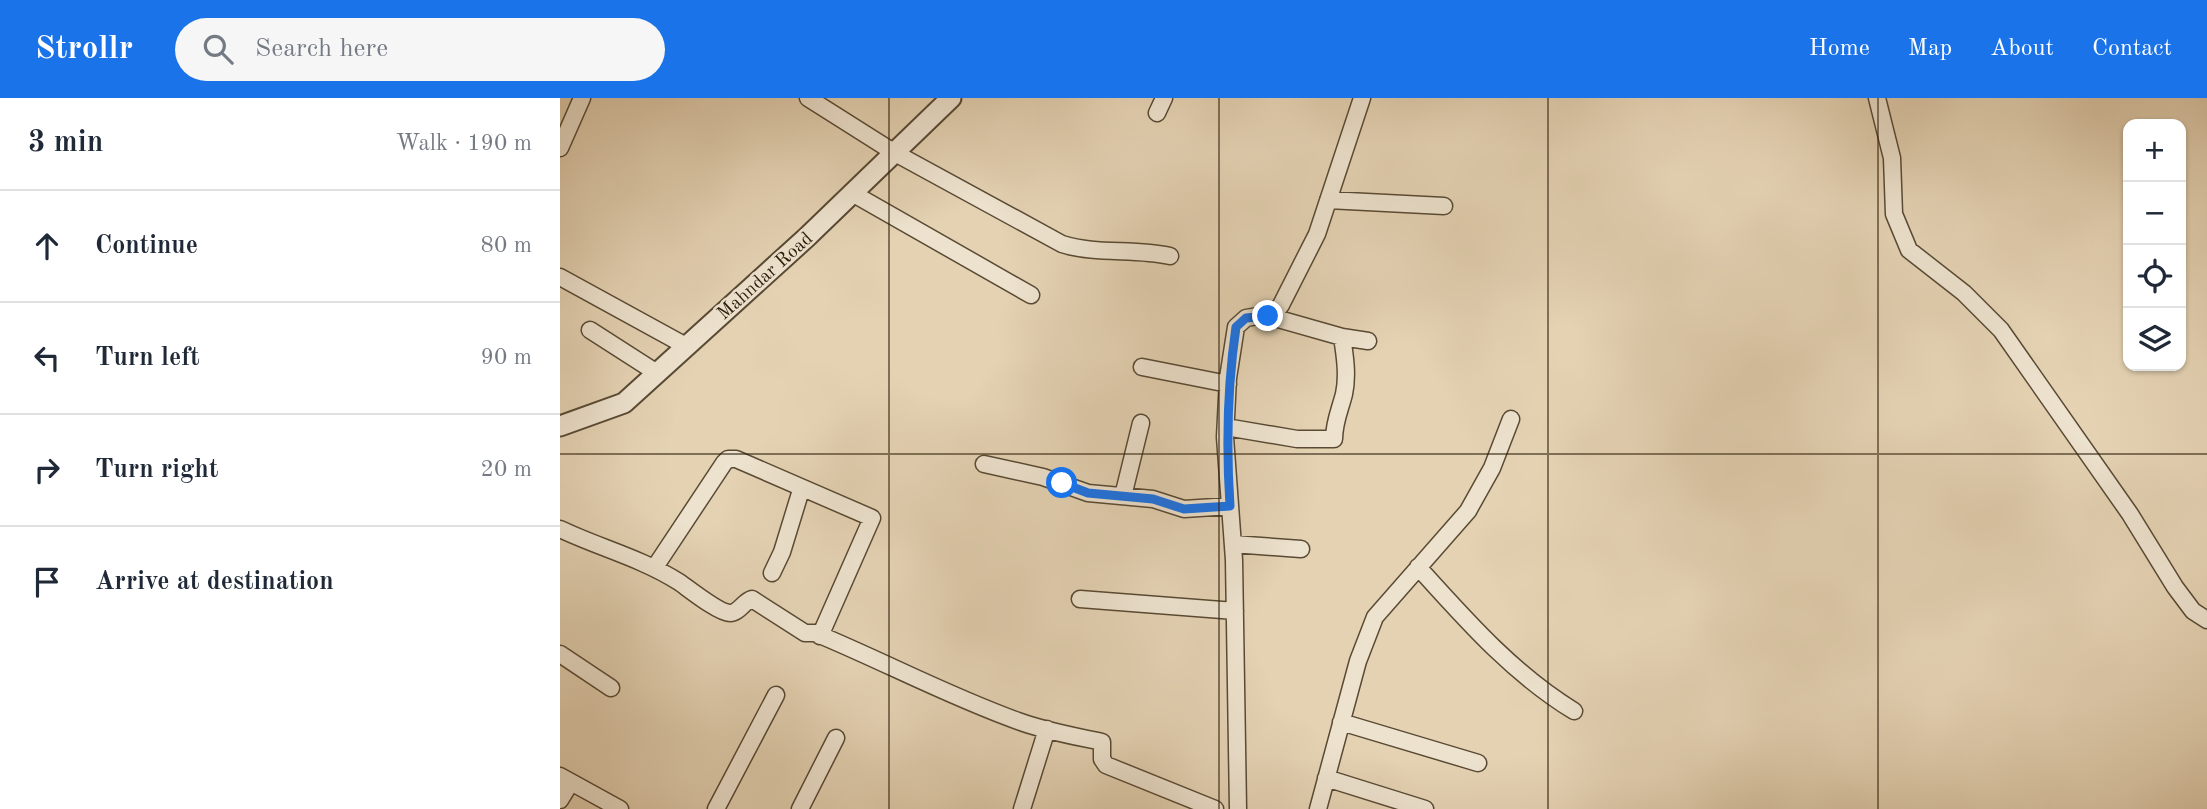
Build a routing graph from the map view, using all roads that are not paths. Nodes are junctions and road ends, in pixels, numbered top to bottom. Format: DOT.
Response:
graph roads {
  1 [pos="582,98"];
  2 [pos="808,98"];
  3 [pos="951,98"];
  4 [pos="1362,98"];
  5 [pos="1877,98"];
  6 [pos="563,153"];
  7 [pos="895,153"];
  8 [pos="852,193"];
  9 [pos="1328,200"];
  10 [pos="1444,206"];
  11 [pos="1170,256"];
  12 [pos="560,276"];
  13 [pos="1031,295"];
  14 [pos="1268,316"];
  15 [pos="590,330"];
  16 [pos="1342,337"];
  17 [pos="1368,341"];
  18 [pos="686,346"];
  19 [pos="1142,367"];
  20 [pos="657,373"];
  21 [pos="1228,384"];
  22 [pos="1511,419"];
  23 [pos="1141,423"];
  24 [pos="560,426"];
  25 [pos="1226,427"];
  26 [pos="984,464"];
  27 [pos="802,489"];
  28 [pos="1123,496"];
  29 [pos="1230,506"];
  30 [pos="560,530"];
  31 [pos="1233,544"];
  32 [pos="1301,549"];
  33 [pos="655,567"];
  34 [pos="1418,567"];
  35 [pos="772,573"];
  36 [pos="1080,599"];
  37 [pos="1235,611"];
  38 [pos="2207,620"];
  39 [pos="820,636"];
  40 [pos="560,654"];
  41 [pos="611,688"];
  42 [pos="776,695"];
  43 [pos="1574,710"];
  44 [pos="1341,722"];
  45 [pos="1047,729"];
  46 [pos="836,738"];
  47 [pos="1478,763"];
  48 [pos="1326,778"];
  49 [pos="565,779"];
  50 [pos="560,800"];
  51 [pos="620,809"];
  52 [pos="716,809"];
  53 [pos="800,809"];
  54 [pos="1021,809"];
  55 [pos="1215,809"];
  56 [pos="1238,809"];
  57 [pos="1318,809"];
  58 [pos="1425,809"];
  1 -- 6 [label="street"];
  2 -- 7 [label="street"];
  3 -- 7 [label="street, Mahndar Road"];
  4 -- 9 [label="street"];
  5 -- 38 [label="street"];
  7 -- 8 [label="street, Mahndar Road"];
  7 -- 11 [label="street"];
  8 -- 13 [label="street"];
  8 -- 18 [label="street, Mahndar Road"];
  9 -- 10 [label="street"];
  9 -- 14 [label="street"];
  12 -- 18 [label="street"];
  14 -- 16 [label="street"];
  14 -- 21 [label="street"];
  15 -- 20 [label="street"];
  16 -- 17 [label="street"];
  16 -- 25 [label="street"];
  18 -- 20 [label="street, Mahndar Road"];
  19 -- 21 [label="street"];
  20 -- 24 [label="street, Mahndar Road"];
  21 -- 25 [label="street"];
  22 -- 34 [label="street"];
  23 -- 28 [label="street"];
  25 -- 29 [label="street"];
  26 -- 28 [label="street"];
  27 -- 33 [label="street"];
  27 -- 35 [label="street"];
  27 -- 39 [label="street"];
  28 -- 29 [label="street"];
  29 -- 31 [label="street"];
  30 -- 33 [label="street"];
  31 -- 32 [label="street"];
  31 -- 37 [label="street"];
  33 -- 39 [label="street"];
  34 -- 43 [label="street"];
  34 -- 44 [label="street"];
  36 -- 37 [label="street"];
  37 -- 56 [label="street"];
  39 -- 45 [label="street"];
  40 -- 41 [label="street"];
  42 -- 52 [label="street"];
  44 -- 47 [label="street"];
  44 -- 48 [label="street"];
  45 -- 54 [label="street"];
  45 -- 55 [label="street"];
  46 -- 53 [label="street"];
  48 -- 57 [label="street"];
  48 -- 58 [label="street"];
  49 -- 50 [label="street"];
  49 -- 51 [label="street"];
}
